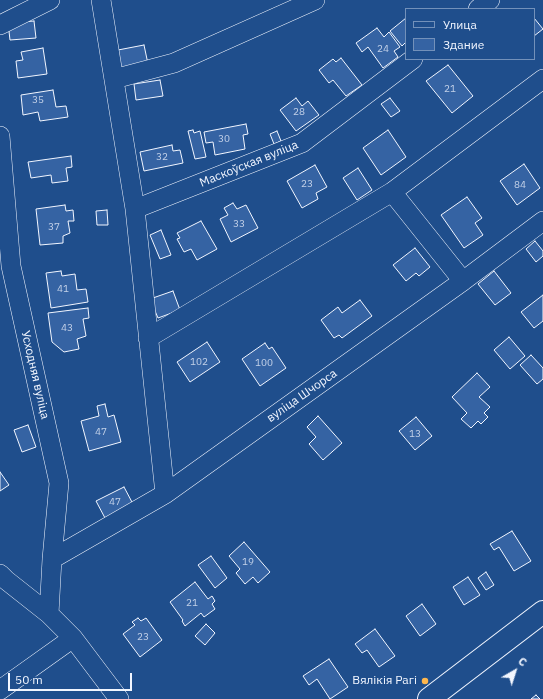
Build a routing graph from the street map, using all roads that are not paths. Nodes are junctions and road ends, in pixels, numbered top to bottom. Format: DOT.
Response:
graph roads {
  1 [pos="50,0"];
  2 [pos="101,0"];
  3 [pos="315,0"];
  4 [pos="490,0"];
  5 [pos="479,8"];
  6 [pos="0,25"];
  7 [pos="411,60"];
  8 [pos="114,79"];
  9 [pos="543,79"];
  10 [pos="0,136"];
  11 [pos="392,192"];
  12 [pos="135,209"];
  13 [pos="543,221"];
  14 [pos="463,281"];
  15 [pos="148,338"];
  16 [pos="165,494"];
  17 [pos="52,559"];
  18 [pos="0,574"];
  19 [pos="543,612"];
  20 [pos="49,614"];
  21 [pos="73,638"];
  22 [pos="0,690"];
  23 [pos="119,699"];
  24 [pos="429,699"];
  1 -- 6 [label="street"];
  2 -- 8 [label="street"];
  3 -- 8 [label="street"];
  4 -- 5 [label="street"];
  7 -- 12 [label="street, Маскоўская вуліца"];
  8 -- 12 [label="street"];
  9 -- 11 [label="street"];
  10 -- 17 [label="street, Усходняя вуліца"];
  11 -- 14 [label="street"];
  11 -- 15 [label="street"];
  12 -- 15 [label="street"];
  13 -- 14 [label="street, вуліца Шчорса"];
  14 -- 16 [label="street, вуліца Шчорса"];
  15 -- 16 [label="street"];
  16 -- 17 [label="street, вуліца Шчорса"];
  17 -- 20 [label="street, Усходняя вуліца"];
  18 -- 20 [label="street"];
  19 -- 24 [label="main road"];
  20 -- 21 [label="street"];
  21 -- 22 [label="street"];
  21 -- 23 [label="street"];
}
